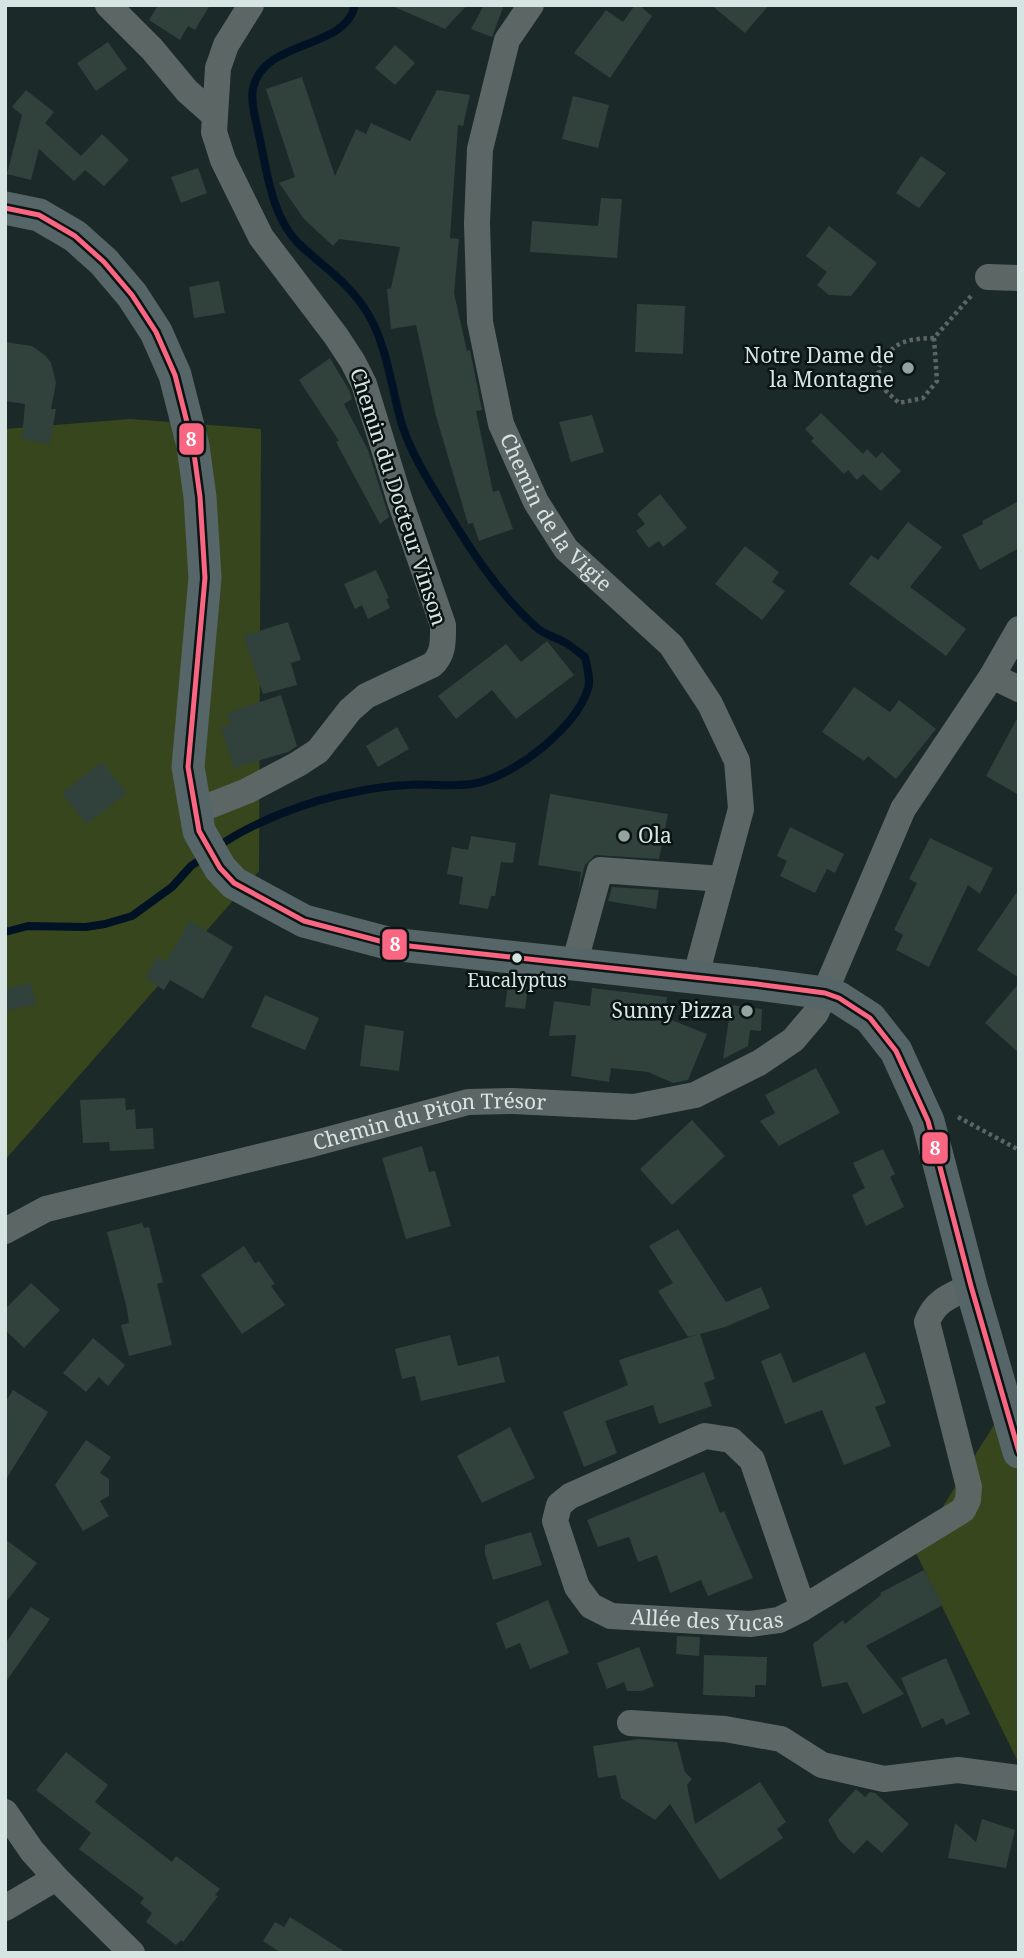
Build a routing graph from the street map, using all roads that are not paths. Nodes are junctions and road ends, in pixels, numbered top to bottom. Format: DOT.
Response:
graph roads {
  1 [pos="108,5"];
  2 [pos="251,5"];
  3 [pos="531,5"];
  4 [pos="214,115"];
  5 [pos="5,208"];
  6 [pos="988,277"];
  7 [pos="1019,278"];
  8 [pos="1019,629"];
  9 [pos="992,676"];
  10 [pos="1019,690"];
  11 [pos="196,822"];
  12 [pos="722,879"];
  13 [pos="575,965"];
  14 [pos="695,979"];
  15 [pos="825,993"];
  16 [pos="5,1231"];
  17 [pos="971,1286"];
  18 [pos="1019,1452"];
  19 [pos="803,1608"];
  20 [pos="630,1723"];
  21 [pos="1019,1778"];
  22 [pos="5,1812"];
  23 [pos="56,1878"];
  24 [pos="5,1908"];
  25 [pos="132,1953"];
  1 -- 4 [label="street"];
  2 -- 4 [label="street, Chemin du Docteur Vinson"];
  3 -- 12 [label="street, Chemin de la Vigie"];
  4 -- 11 [label="street, Chemin du Docteur Vinson"];
  5 -- 11 [label="main road"];
  6 -- 7 [label="street"];
  8 -- 9 [label="street, Chemin du Piton Trésor"];
  9 -- 10 [label="street"];
  9 -- 15 [label="street, Chemin du Piton Trésor"];
  11 -- 13 [label="main road"];
  12 -- 13 [label="street"];
  12 -- 14 [label="street, Chemin de la Vigie"];
  13 -- 14 [label="main road"];
  14 -- 15 [label="main road"];
  15 -- 16 [label="street, Chemin du Piton Trésor"];
  15 -- 17 [label="main road"];
  17 -- 18 [label="main road"];
  17 -- 19 [label="street, Allée des Yucas"];
  19 -- 19 [label="street, Allée des Yucas"];
  20 -- 21 [label="street"];
  22 -- 23 [label="street"];
  23 -- 24 [label="street"];
  23 -- 25 [label="street"];
}
